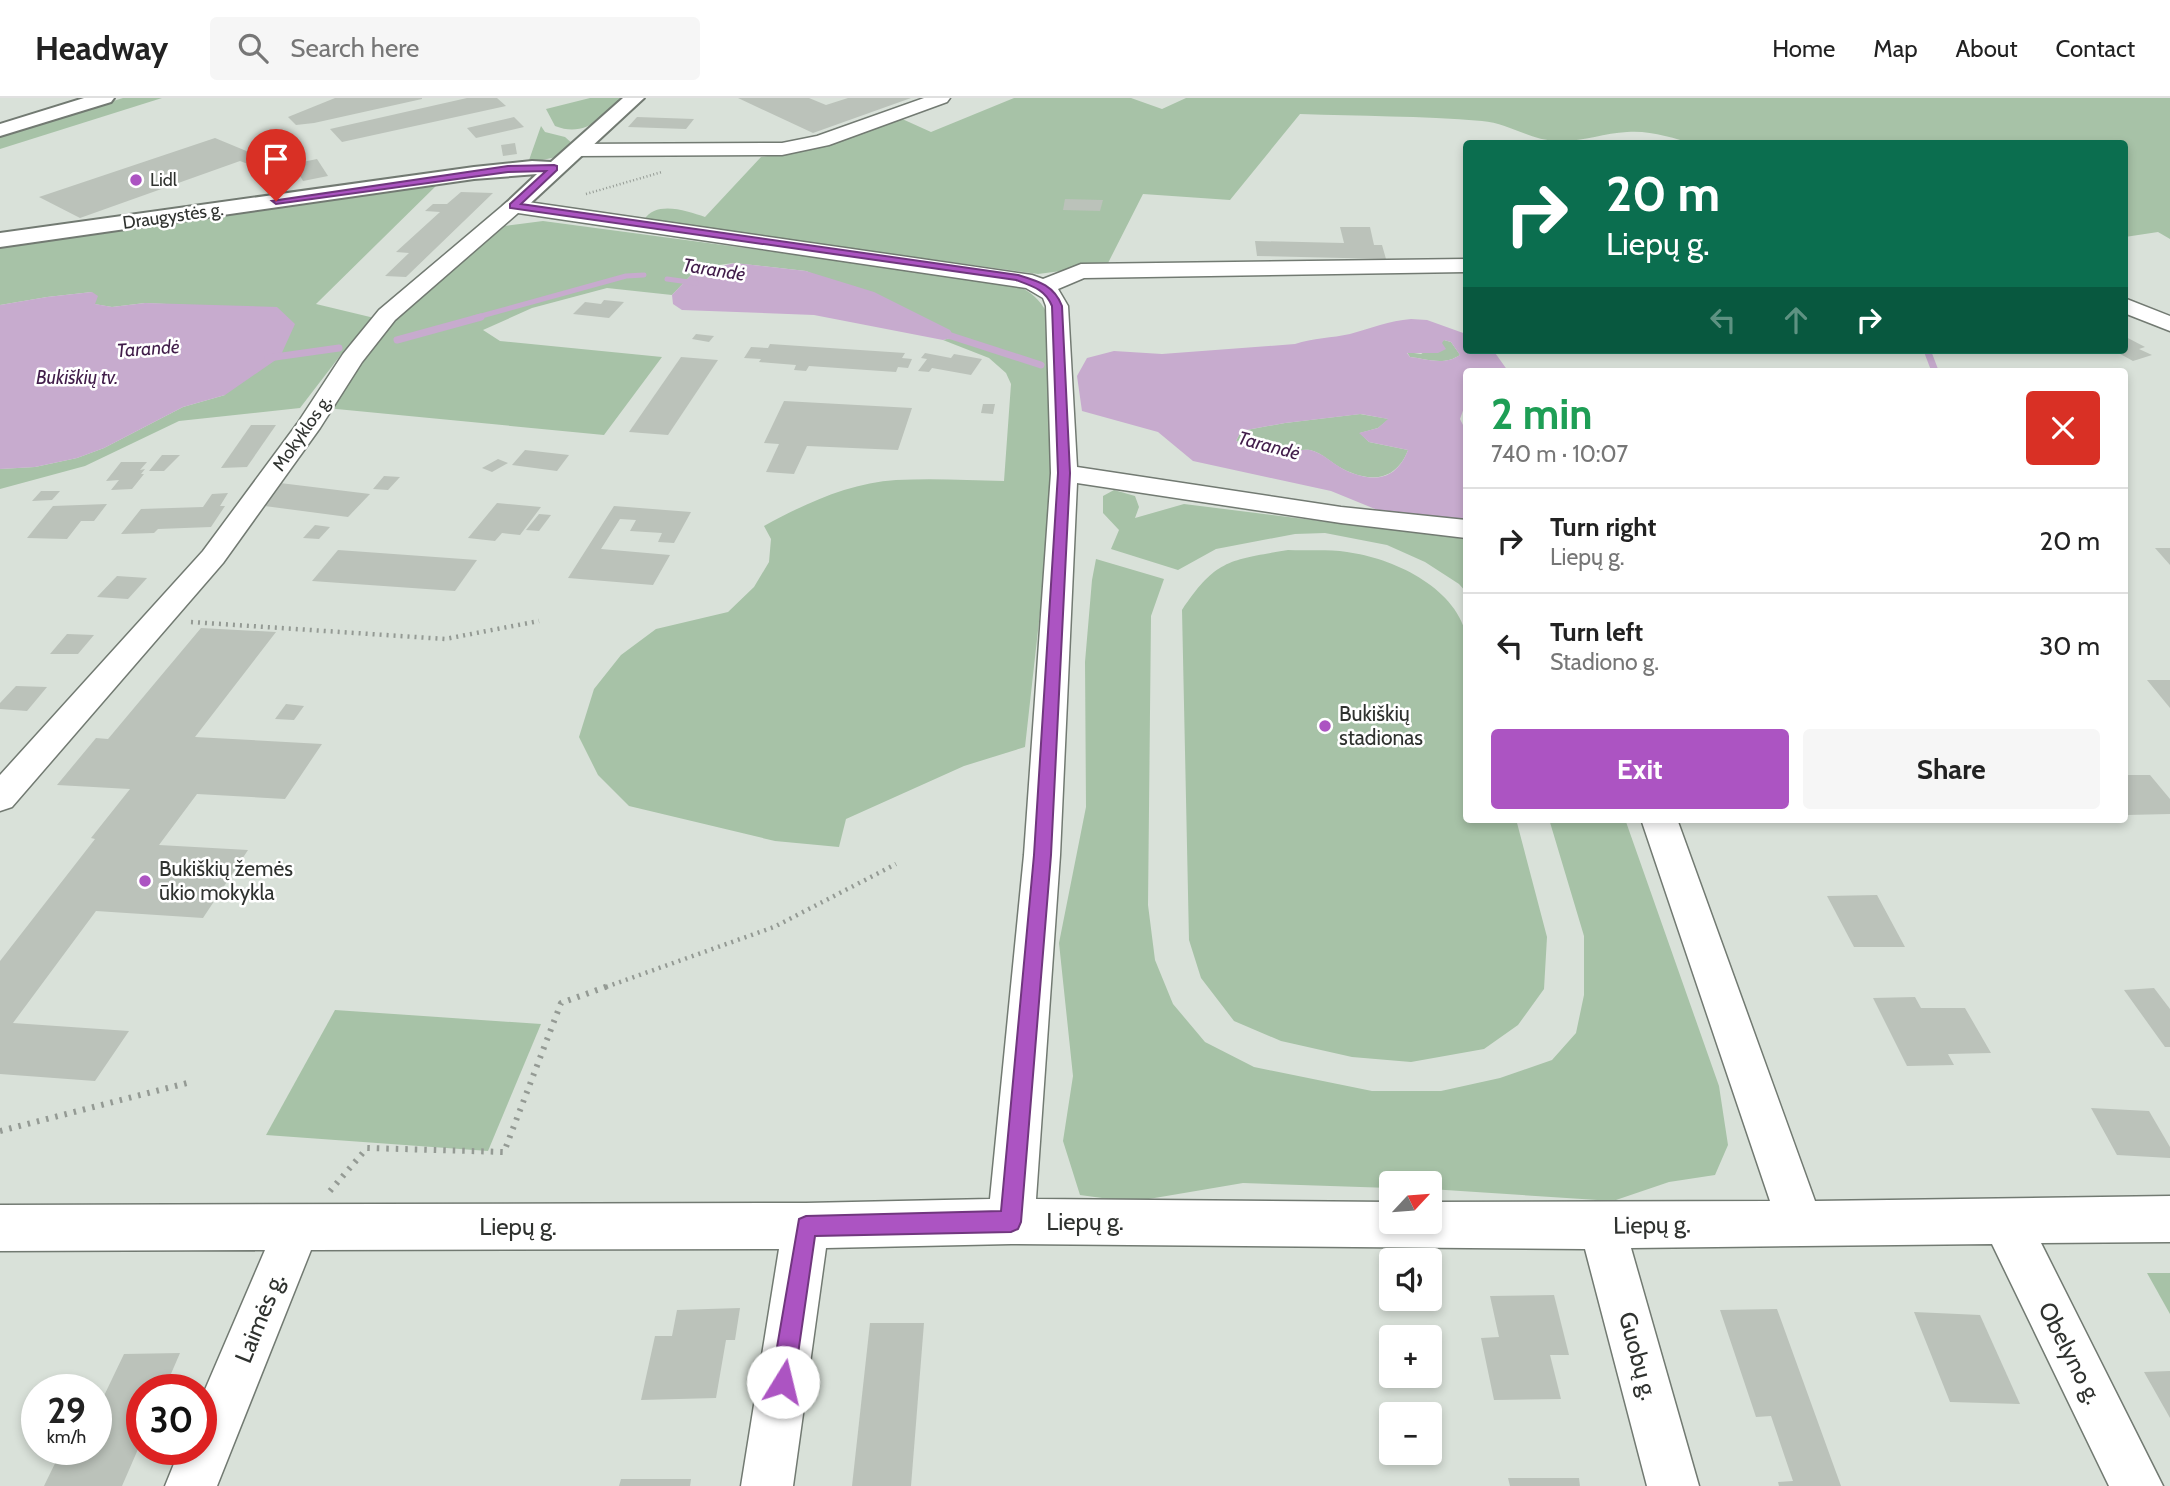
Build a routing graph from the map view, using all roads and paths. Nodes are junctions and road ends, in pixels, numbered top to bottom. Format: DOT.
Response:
graph roads {
  1 [pos="49,98"];
  2 [pos="104,98"];
  3 [pos="634,98"];
  4 [pos="941,98"];
  5 [pos="0,113"];
  6 [pos="0,130"];
  7 [pos="576,150"];
  8 [pos="554,168"];
  9 [pos="674,169"];
  10 [pos="524,207"];
  11 [pos="0,240"];
  12 [pos="1463,265"];
  13 [pos="1043,287"];
  14 [pos="2128,307"];
  15 [pos="2170,324"];
  16 [pos="1064,473"];
  17 [pos="1463,528"];
  18 [pos="159,620"];
  19 [pos="539,621"];
  20 [pos="0,798"];
  21 [pos="1660,823"];
  22 [pos="896,864"];
  23 [pos="191,1082"];
  24 [pos="0,1131"];
  25 [pos="2004,1219"];
  26 [pos="2170,1219"];
  27 [pos="1011,1222"];
  28 [pos="1800,1222"];
  29 [pos="806,1226"];
  30 [pos="1602,1226"];
  31 [pos="0,1228"];
  32 [pos="297,1228"];
  33 [pos="191,1486"];
  34 [pos="767,1486"];
  35 [pos="1673,1486"];
  36 [pos="2137,1486"];
  1 -- 5 [label="main road"];
  2 -- 6 [label="main road"];
  3 -- 7 [label="main road, Mokyklos g."];
  4 -- 7 [label="street"];
  7 -- 8 [label="main road, Mokyklos g."];
  8 -- 10 [label="main road, Mokyklos g."];
  8 -- 11 [label="main road, Draugystės g."];
  9 -- 10 [label="path"];
  10 -- 13 [label="street"];
  10 -- 18 [label="street, Mokyklos g."];
  12 -- 13 [label="street"];
  13 -- 16 [label="street"];
  14 -- 15 [label="street"];
  16 -- 17 [label="street"];
  16 -- 27 [label="street"];
  18 -- 19 [label="path"];
  18 -- 20 [label="street, Mokyklos g."];
  21 -- 28 [label="street"];
  22 -- 32 [label="path"];
  23 -- 24 [label="path"];
  25 -- 26 [label="street, Liepų g."];
  25 -- 28 [label="street, Liepų g."];
  25 -- 36 [label="street, Obelyno g."];
  27 -- 29 [label="street, Liepų g."];
  27 -- 30 [label="street, Liepų g."];
  28 -- 30 [label="street, Liepų g."];
  29 -- 32 [label="street, Liepų g."];
  29 -- 34 [label="street"];
  30 -- 35 [label="street, Guobų g."];
  31 -- 32 [label="street, Liepų g."];
  32 -- 33 [label="street, Laimės g."];
}
